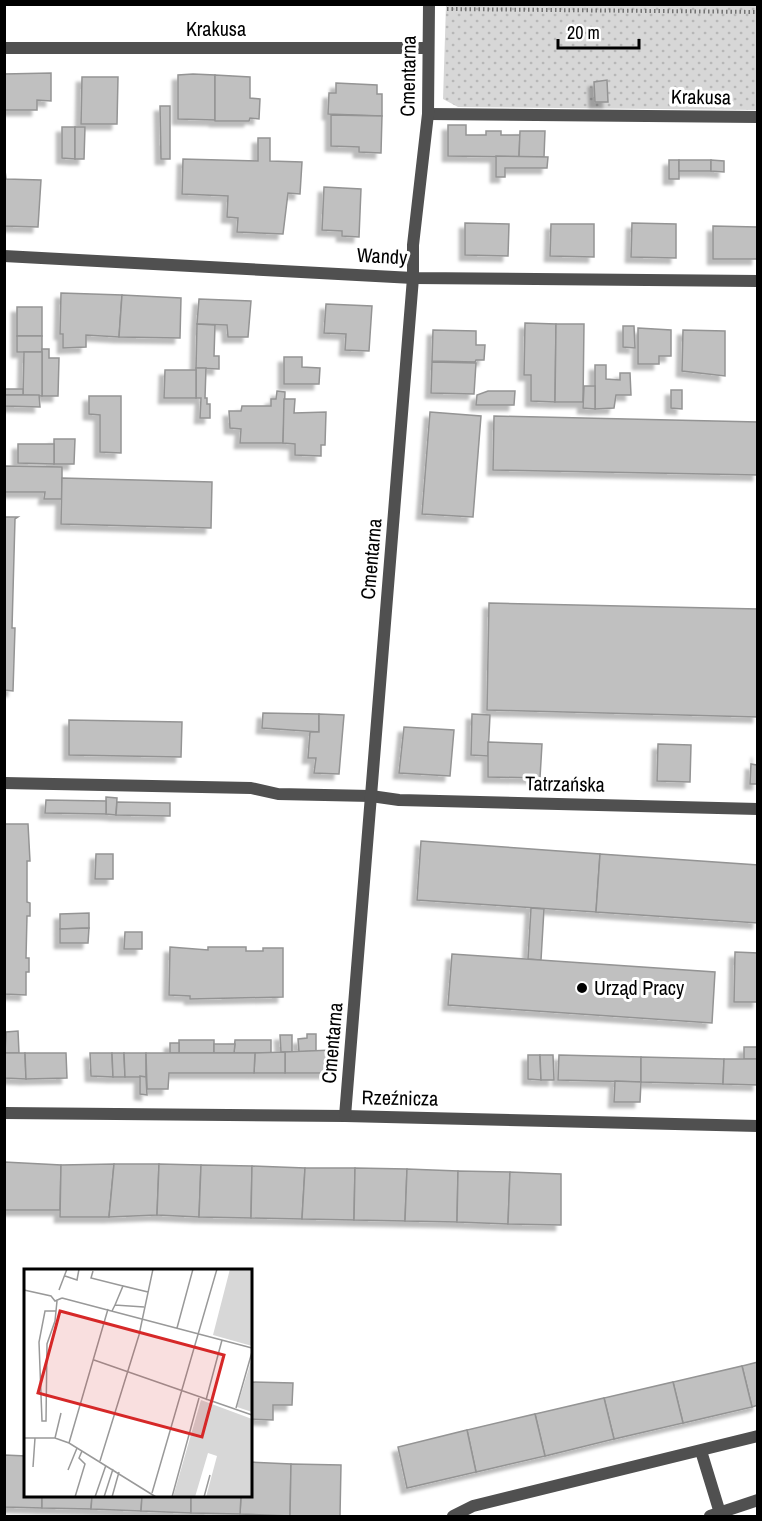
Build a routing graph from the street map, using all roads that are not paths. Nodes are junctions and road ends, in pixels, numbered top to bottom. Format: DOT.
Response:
graph roads {
  1 [pos="429,4"];
  2 [pos="4,48"];
  3 [pos="428,48"];
  4 [pos="428,114"];
  5 [pos="758,117"];
  6 [pos="4,256"];
  7 [pos="413,278"];
  8 [pos="758,281"];
  9 [pos="4,783"];
  10 [pos="371,796"];
  11 [pos="758,809"];
  12 [pos="4,1113"];
  13 [pos="345,1116"];
  14 [pos="758,1126"];
  15 [pos="758,1436"];
  16 [pos="701,1451"];
  17 [pos="758,1500"];
  18 [pos="715,1515"];
  19 [pos="453,1516"];
  1 -- 3 [label="street, Cmentarna"];
  2 -- 3 [label="street, Krakusa"];
  3 -- 4 [label="street, Cmentarna"];
  4 -- 5 [label="street, Krakusa"];
  4 -- 7 [label="street, Cmentarna"];
  6 -- 7 [label="street, Wandy"];
  7 -- 8 [label="street, Wandy"];
  7 -- 10 [label="street, Cmentarna"];
  9 -- 10 [label="street, Tatrzańska"];
  10 -- 11 [label="street, Tatrzańska"];
  10 -- 13 [label="street, Cmentarna"];
  12 -- 13 [label="street, Rzeźnicza"];
  13 -- 14 [label="street, Rzeźnicza"];
  15 -- 16 [label="street"];
  16 -- 18 [label="street"];
  16 -- 19 [label="street"];
  17 -- 18 [label="street"];
}
